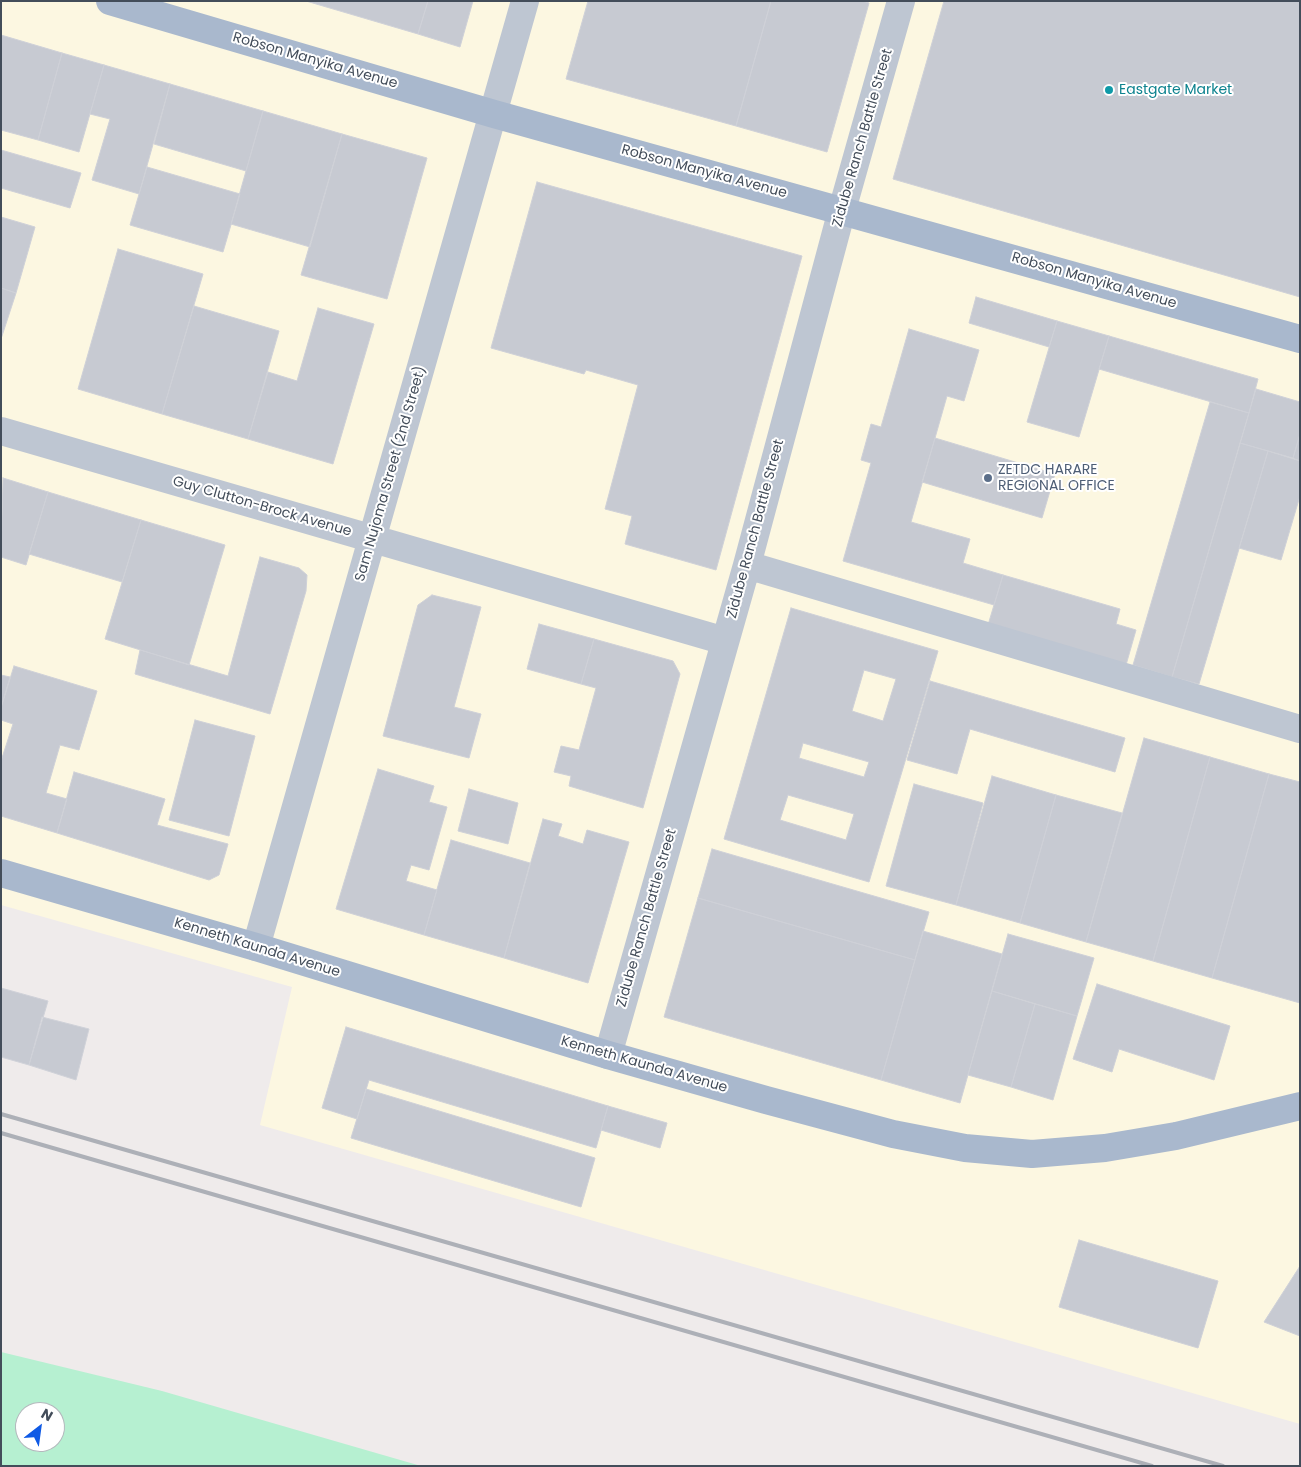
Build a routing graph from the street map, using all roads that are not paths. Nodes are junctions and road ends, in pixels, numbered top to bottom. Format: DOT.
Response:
graph roads {
  1 [pos="110,1"];
  2 [pos="525,1"];
  3 [pos="901,1"];
  4 [pos="494,114"];
  5 [pos="842,210"];
  6 [pos="1300,340"];
  7 [pos="1,431"];
  8 [pos="374,539"];
  9 [pos="747,565"];
  10 [pos="725,641"];
  11 [pos="1300,729"];
  12 [pos="1,873"];
  13 [pos="256,947"];
  14 [pos="608,1055"];
  15 [pos="1300,1106"];
  1 -- 4 [label="main road, Robson Manyika Avenue"];
  2 -- 4 [label="street, Sam Nujoma Street (2nd Street)"];
  3 -- 5 [label="street, Zidube Ranch Battle Street"];
  4 -- 5 [label="main road, Robson Manyika Avenue"];
  4 -- 8 [label="street, Sam Nujoma Street (2nd Street)"];
  5 -- 6 [label="main road, Robson Manyika Avenue"];
  5 -- 9 [label="street, Zidube Ranch Battle Street"];
  7 -- 8 [label="street, Guy Clutton-Brock Avenue"];
  8 -- 10 [label="street, Guy Clutton-Brock Avenue"];
  8 -- 13 [label="street, Sam Nujoma Street (2nd Street)"];
  9 -- 10 [label="street, Zidube Ranch Battle Street"];
  9 -- 11 [label="street"];
  10 -- 14 [label="street, Zidube Ranch Battle Street"];
  12 -- 13 [label="main road, Kenneth Kaunda Avenue"];
  13 -- 14 [label="main road, Kenneth Kaunda Avenue"];
  14 -- 15 [label="main road, Kenneth Kaunda Avenue"];
}
